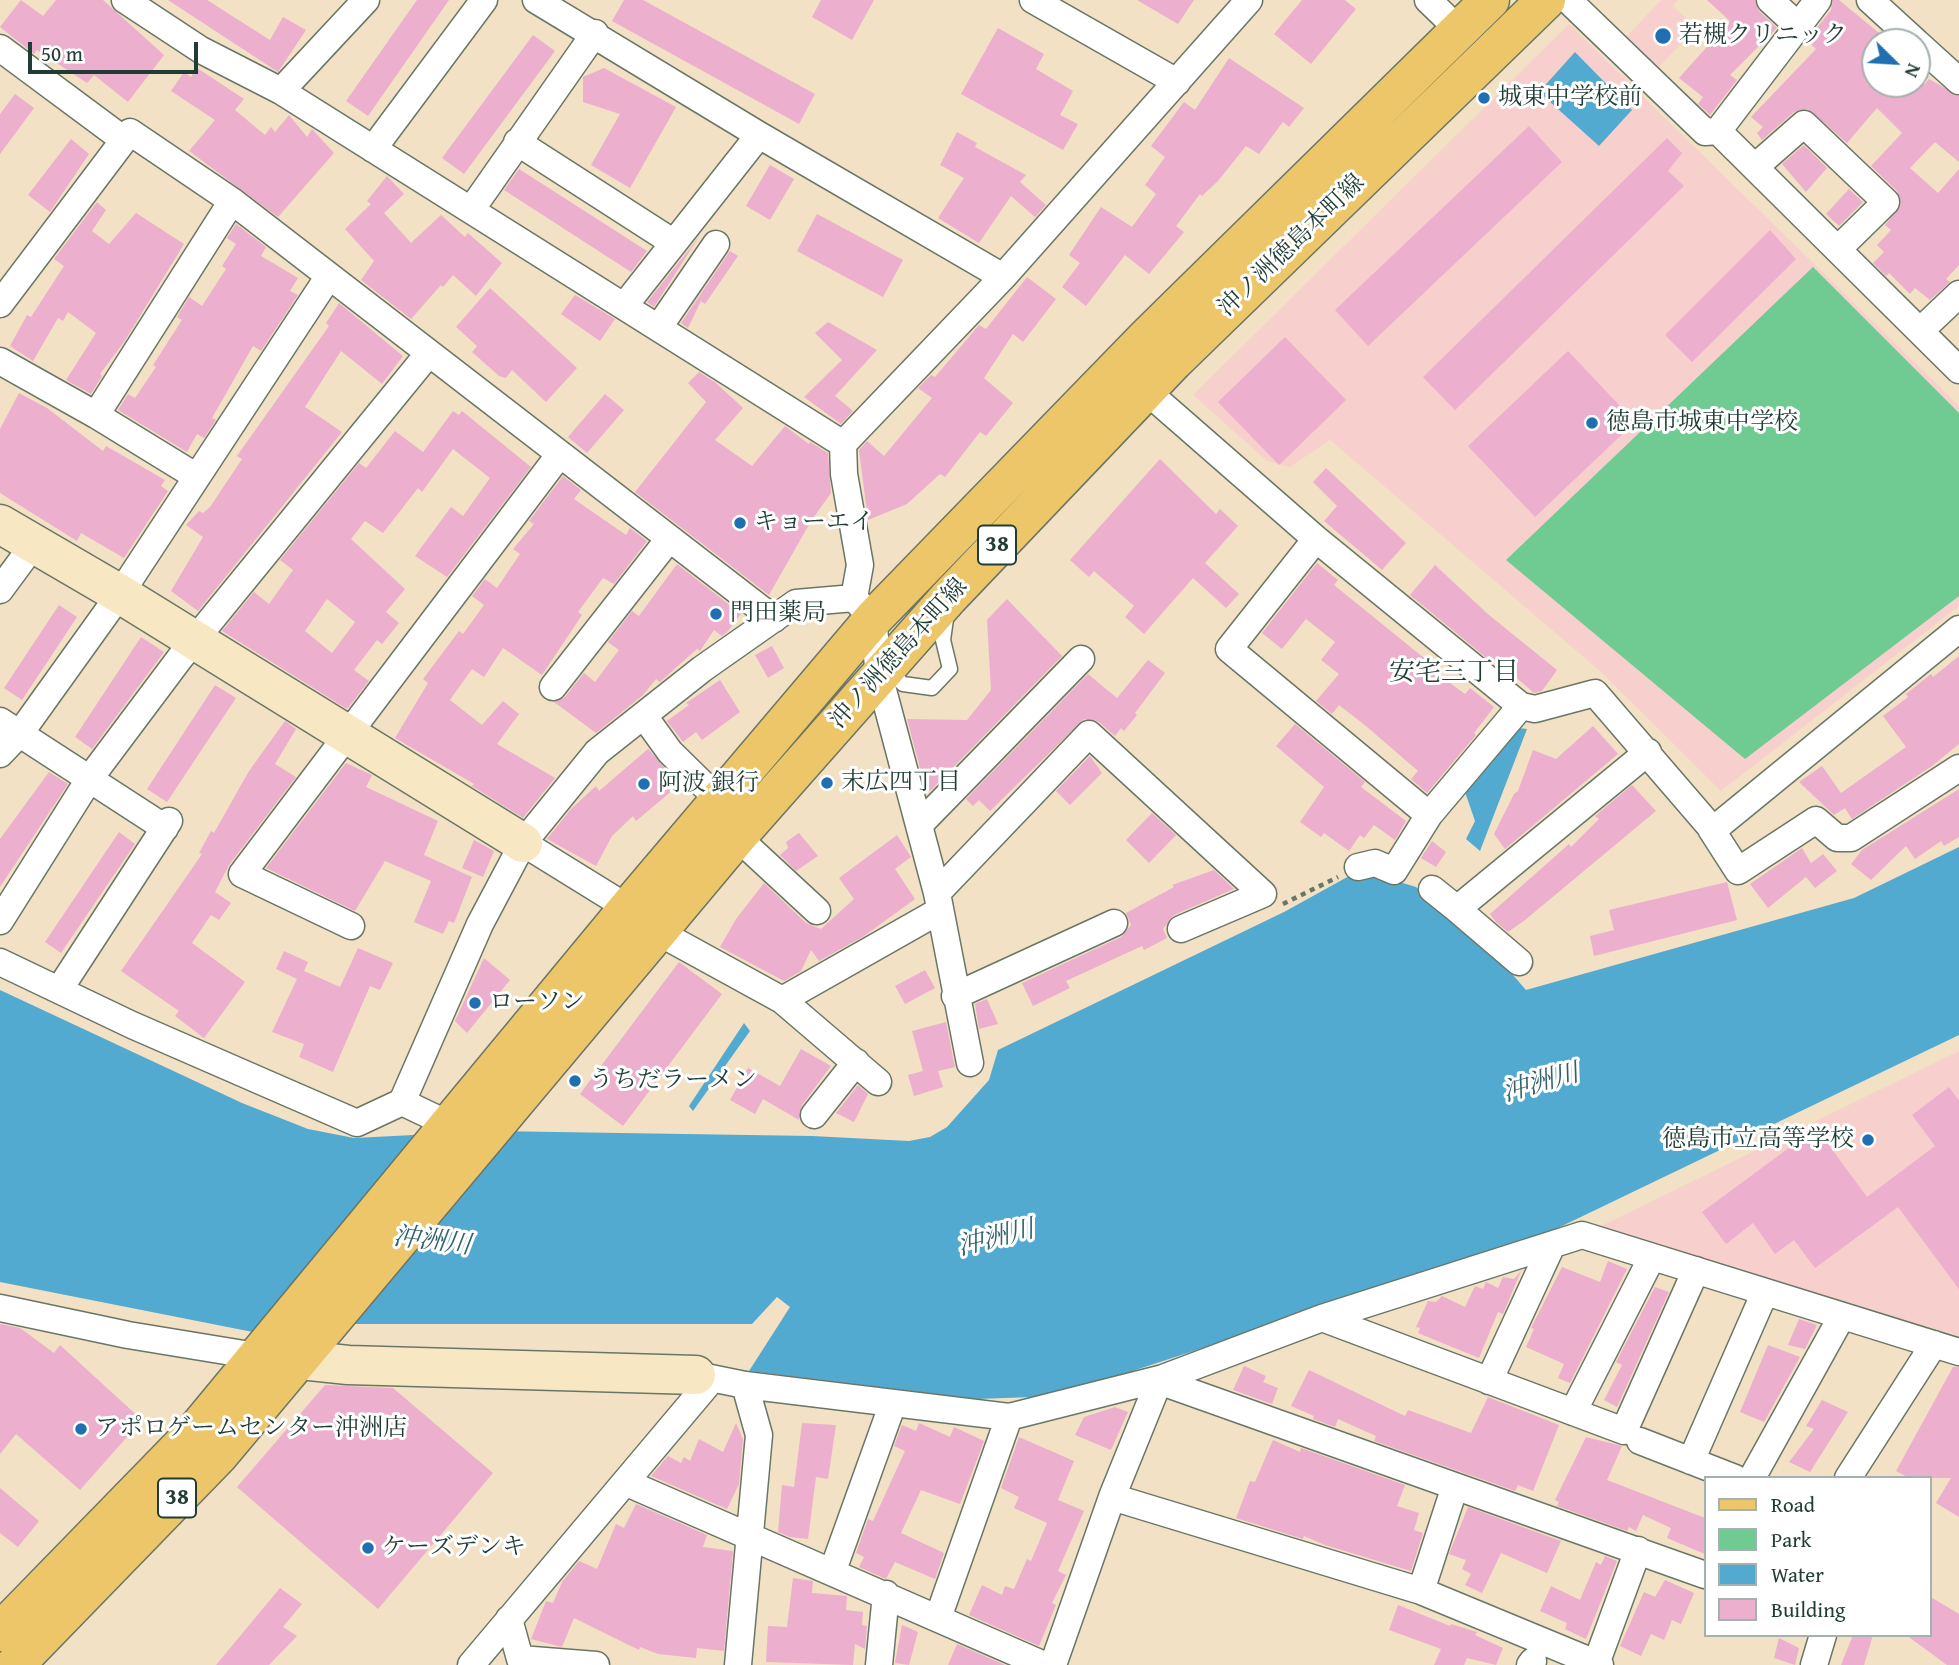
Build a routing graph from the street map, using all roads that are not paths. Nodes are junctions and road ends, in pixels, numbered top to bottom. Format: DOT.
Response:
graph roads {
  1 [pos="125,0"];
  2 [pos="484,0"];
  3 [pos="536,0"];
  4 [pos="1033,0"];
  5 [pos="1249,0"];
  6 [pos="1428,0"];
  7 [pos="1490,0"];
  8 [pos="1546,0"];
  9 [pos="1568,0"];
  10 [pos="1770,0"];
  11 [pos="1818,0"];
  12 [pos="1870,0"];
  13 [pos="360,2"];
  14 [pos="1797,25"];
  15 [pos="1901,28"];
  16 [pos="1459,30"];
  17 [pos="595,33"];
  18 [pos="0,48"];
  19 [pos="1931,55"];
  20 [pos="1959,81"];
  21 [pos="1177,82"];
  22 [pos="281,91"];
  23 [pos="1717,131"];
  24 [pos="758,135"];
  25 [pos="124,140"];
  26 [pos="517,142"];
  27 [pos="373,149"];
  28 [pos="1755,167"];
  29 [pos="232,201"];
  30 [pos="471,210"];
  31 [pos="674,243"];
  32 [pos="716,244"];
  33 [pos="1838,249"];
  34 [pos="329,276"];
  35 [pos="1003,277"];
  36 [pos="1959,294"];
  37 [pos="0,304"];
  38 [pos="625,305"];
  39 [pos="659,327"];
  40 [pos="1920,331"];
  41 [pos="429,353"];
  42 [pos="0,361"];
  43 [pos="1959,370"];
  44 [pos="1132,378"];
  45 [pos="96,415"];
  46 [pos="843,444"];
  47 [pos="560,454"];
  48 [pos="197,477"];
  49 [pos="0,524"];
  50 [pos="670,538"];
  51 [pos="1316,539"];
  52 [pos="34,544"];
  53 [pos="0,590"];
  54 [pos="120,594"];
  55 [pos="864,608"];
  56 [pos="774,619"];
  57 [pos="1959,629"];
  58 [pos="194,640"];
  59 [pos="1081,659"];
  60 [pos="883,672"];
  61 [pos="553,687"];
  62 [pos="1521,706"];
  63 [pos="644,716"];
  64 [pos="11,727"];
  65 [pos="346,736"];
  66 [pos="1648,752"];
  67 [pos="0,754"];
  68 [pos="1959,768"];
  69 [pos="90,778"];
  70 [pos="720,801"];
  71 [pos="1429,815"];
  72 [pos="920,824"];
  73 [pos="1712,830"];
  74 [pos="737,836"];
  75 [pos="523,843"];
  76 [pos="1357,867"];
  77 [pos="1432,889"];
  78 [pos="937,902"];
  79 [pos="628,908"];
  80 [pos="1458,909"];
  81 [pos="817,911"];
  82 [pos="0,921"];
  83 [pos="1114,923"];
  84 [pos="351,926"];
  85 [pos="1181,929"];
  86 [pos="658,932"];
  87 [pos="0,961"];
  88 [pos="1519,962"];
  89 [pos="59,990"];
  90 [pos="955,996"];
  91 [pos="782,1000"];
  92 [pos="856,1062"];
  93 [pos="970,1063"];
  94 [pos="878,1082"];
  95 [pos="402,1102"];
  96 [pos="814,1115"];
  97 [pos="445,1128"];
  98 [pos="1552,1245"];
  99 [pos="1652,1256"];
  100 [pos="1696,1270"];
  101 [pos="1765,1292"];
  102 [pos="0,1308"];
  103 [pos="1842,1316"];
  104 [pos="1322,1318"];
  105 [pos="1947,1348"];
  106 [pos="276,1351"];
  107 [pos="704,1377"];
  108 [pos="1161,1380"];
  109 [pos="1489,1381"];
  110 [pos="744,1385"];
  111 [pos="893,1403"];
  112 [pos="1573,1412"];
  113 [pos="1009,1417"];
  114 [pos="1640,1441"];
  115 [pos="1691,1461"];
  116 [pos="1730,1476"];
  117 [pos="1753,1476"];
  118 [pos="1850,1476"];
  119 [pos="627,1483"];
  120 [pos="1455,1486"];
  121 [pos="1112,1497"];
  122 [pos="751,1535"];
  123 [pos="1638,1550"];
  124 [pos="833,1570"];
  125 [pos="1703,1574"];
  126 [pos="1421,1591"];
  127 [pos="886,1594"];
  128 [pos="938,1618"];
  129 [pos="509,1619"];
  130 [pos="0,1632"];
  131 [pos="1823,1637"];
  132 [pos="1598,1664"];
  133 [pos="15,1665"];
  134 [pos="471,1665"];
  135 [pos="596,1665"];
  136 [pos="738,1665"];
  137 [pos="879,1665"];
  138 [pos="1044,1665"];
  139 [pos="1053,1665"];
  140 [pos="1814,1665"];
  1 -- 22 [label="street"];
  2 -- 27 [label="street"];
  3 -- 17 [label="street"];
  4 -- 21 [label="street"];
  5 -- 21 [label="street"];
  6 -- 16 [label="street"];
  7 -- 16 [label="main road, 沖ノ洲徳島本町線 / 38"];
  8 -- 44 [label="main road, 沖ノ洲徳島本町線 / 38"];
  9 -- 23 [label="street"];
  10 -- 14 [label="street"];
  11 -- 14 [label="street"];
  12 -- 15 [label="street"];
  13 -- 22 [label="street"];
  14 -- 23 [label="street"];
  16 -- 44 [label="main road, 沖ノ洲徳島本町線 / 38"];
  17 -- 24 [label="street"];
  17 -- 26 [label="street"];
  18 -- 25 [label="street"];
  19 -- 20 [label="street"];
  21 -- 35 [label="street"];
  22 -- 27 [label="street"];
  23 -- 28 [label="street"];
  24 -- 31 [label="street"];
  24 -- 35 [label="street"];
  25 -- 29 [label="street"];
  25 -- 37 [label="street"];
  26 -- 30 [label="street"];
  26 -- 31 [label="street"];
  27 -- 30 [label="street"];
  28 -- 33 [label="street"];
  28 -- 33 [label="street"];
  29 -- 34 [label="street"];
  29 -- 45 [label="street"];
  30 -- 38 [label="street"];
  31 -- 38 [label="street"];
  32 -- 39 [label="street"];
  33 -- 40 [label="street"];
  34 -- 41 [label="street"];
  34 -- 48 [label="street"];
  35 -- 46 [label="street"];
  36 -- 40 [label="street"];
  38 -- 39 [label="street"];
  39 -- 46 [label="street"];
  40 -- 43 [label="street"];
  41 -- 47 [label="street"];
  41 -- 58 [label="street"];
  42 -- 45 [label="street"];
  44 -- 51 [label="street"];
  44 -- 55 [label="main road, 沖ノ洲徳島本町線 / 38"];
  44 -- 60 [label="main road, 沖ノ洲徳島本町線 / 38"];
  45 -- 48 [label="street"];
  46 -- 55 [label="street"];
  47 -- 50 [label="street"];
  47 -- 65 [label="street"];
  48 -- 54 [label="street"];
  49 -- 52 [label="street"];
  50 -- 56 [label="street"];
  50 -- 61 [label="street"];
  51 -- 62 [label="street"];
  51 -- 71 [label="street"];
  52 -- 53 [label="street"];
  52 -- 54 [label="street"];
  54 -- 58 [label="street"];
  54 -- 64 [label="street"];
  55 -- 56 [label="street"];
  55 -- 60 [label="street"];
  55 -- 70 [label="main road, 沖ノ洲徳島本町線 / 38"];
  56 -- 63 [label="street"];
  57 -- 73 [label="street"];
  58 -- 65 [label="street"];
  58 -- 69 [label="street"];
  59 -- 72 [label="street"];
  60 -- 72 [label="street"];
  60 -- 74 [label="main road, 沖ノ洲徳島本町線 / 38"];
  62 -- 66 [label="street"];
  62 -- 71 [label="street"];
  63 -- 70 [label="street"];
  63 -- 75 [label="street"];
  64 -- 67 [label="street"];
  64 -- 69 [label="street"];
  65 -- 75 [label="street"];
  65 -- 84 [label="street"];
  66 -- 73 [label="street"];
  66 -- 80 [label="street"];
  68 -- 73 [label="street"];
  69 -- 82 [label="street"];
  69 -- 89 [label="street"];
  70 -- 79 [label="main road, 沖ノ洲徳島本町線 / 38"];
  71 -- 76 [label="street"];
  72 -- 78 [label="street"];
  74 -- 81 [label="street"];
  74 -- 86 [label="main road, 沖ノ洲徳島本町線 / 38"];
  75 -- 79 [label="street"];
  75 -- 95 [label="street"];
  77 -- 80 [label="street"];
  78 -- 85 [label="street"];
  78 -- 90 [label="street"];
  78 -- 91 [label="street"];
  79 -- 86 [label="street"];
  79 -- 97 [label="main road, 沖ノ洲徳島本町線 / 38"];
  80 -- 88 [label="street"];
  83 -- 90 [label="street"];
  86 -- 91 [label="street"];
  86 -- 106 [label="main road, 沖ノ洲徳島本町線 / 38"];
  87 -- 89 [label="street"];
  89 -- 95 [label="street"];
  90 -- 93 [label="street"];
  91 -- 92 [label="street"];
  92 -- 94 [label="street"];
  92 -- 96 [label="street"];
  95 -- 97 [label="street"];
  97 -- 106 [label="main road, 38"];
  98 -- 99 [label="street"];
  98 -- 104 [label="street"];
  98 -- 109 [label="street"];
  99 -- 100 [label="street"];
  99 -- 112 [label="street"];
  100 -- 101 [label="street"];
  100 -- 112 [label="street"];
  101 -- 103 [label="street"];
  101 -- 115 [label="street"];
  102 -- 106 [label="street"];
  103 -- 105 [label="street"];
  103 -- 117 [label="street"];
  104 -- 108 [label="street"];
  104 -- 109 [label="street"];
  105 -- 118 [label="street"];
  106 -- 107 [label="street"];
  106 -- 130 [label="main road, 38"];
  106 -- 133 [label="main road, 38"];
  107 -- 110 [label="street"];
  107 -- 119 [label="street"];
  108 -- 113 [label="street"];
  108 -- 120 [label="street"];
  108 -- 121 [label="street"];
  109 -- 112 [label="street"];
  110 -- 111 [label="street"];
  110 -- 122 [label="street"];
  111 -- 113 [label="street"];
  111 -- 124 [label="street"];
  113 -- 128 [label="street"];
  114 -- 115 [label="street"];
  115 -- 116 [label="street"];
  119 -- 122 [label="street"];
  119 -- 129 [label="street"];
  120 -- 123 [label="street"];
  120 -- 126 [label="street"];
  121 -- 126 [label="street"];
  121 -- 139 [label="street"];
  122 -- 124 [label="street"];
  122 -- 136 [label="street"];
  123 -- 125 [label="street"];
  123 -- 132 [label="street"];
  124 -- 127 [label="street"];
  126 -- 132 [label="street"];
  127 -- 128 [label="street"];
  127 -- 137 [label="street"];
  128 -- 138 [label="street"];
  129 -- 134 [label="street"];
  129 -- 135 [label="street"];
  131 -- 140 [label="street"];
}
